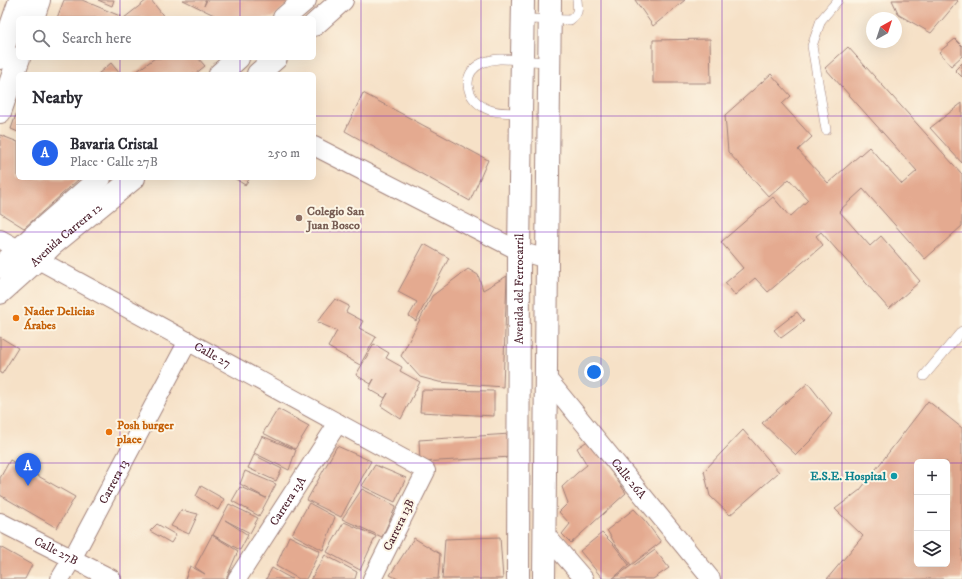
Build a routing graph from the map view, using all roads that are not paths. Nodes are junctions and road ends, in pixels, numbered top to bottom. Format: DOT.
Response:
graph roads {
  1 [pos="20,0"];
  2 [pos="39,0"];
  3 [pos="305,0"];
  4 [pos="342,0"];
  5 [pos="577,0"];
  6 [pos="838,0"];
  7 [pos="523,10"];
  8 [pos="550,10"];
  9 [pos="34,16"];
  10 [pos="286,16"];
  11 [pos="316,23"];
  12 [pos="0,58"];
  13 [pos="18,60"];
  14 [pos="236,60"];
  15 [pos="274,60"];
  16 [pos="522,60"];
  17 [pos="549,62"];
  18 [pos="222,72"];
  19 [pos="260,72"];
  20 [pos="0,112"];
  21 [pos="520,113"];
  22 [pos="826,130"];
  23 [pos="316,147"];
  24 [pos="98,180"];
  25 [pos="132,180"];
  26 [pos="0,239"];
  27 [pos="19,249"];
  28 [pos="519,251"];
  29 [pos="38,259"];
  30 [pos="546,259"];
  31 [pos="0,267"];
  32 [pos="0,293"];
  33 [pos="962,331"];
  34 [pos="188,341"];
  35 [pos="924,376"];
  36 [pos="546,377"];
  37 [pos="338,423"];
  38 [pos="426,470"];
  39 [pos="0,522"];
  40 [pos="545,534"];
  41 [pos="72,559"];
  42 [pos="60,579"];
  43 [pos="112,579"];
  44 [pos="237,579"];
  45 [pos="372,579"];
  46 [pos="518,579"];
  47 [pos="544,579"];
  48 [pos="584,579"];
  49 [pos="711,579"];
  1 -- 12 [label="main road"];
  2 -- 9 [label="main road"];
  3 -- 10 [label="main road"];
  4 -- 11 [label="main road"];
  5 -- 8 [label="lane"];
  6 -- 22 [label="lane"];
  7 -- 8 [label="lane"];
  7 -- 16 [label="main road, Avenida del Ferrocarril"];
  8 -- 17 [label="main road"];
  13 -- 20 [label="main road"];
  14 -- 18 [label="main road"];
  15 -- 19 [label="main road"];
  16 -- 17 [label="lane"];
  16 -- 21 [label="main road, Avenida del Ferrocarril"];
  16 -- 21 [label="lane"];
  17 -- 30 [label="main road"];
  21 -- 28 [label="main road, Avenida del Ferrocarril"];
  23 -- 28 [label="street"];
  24 -- 27 [label="main road, Avenida Carrera 12"];
  25 -- 29 [label="main road, Avenida Carrera 12"];
  26 -- 27 [label="street, Calle 27"];
  27 -- 29 [label="street, Calle 27"];
  27 -- 31 [label="main road, Avenida Carrera 12"];
  28 -- 30 [label="street"];
  28 -- 46 [label="main road, Avenida del Ferrocarril"];
  29 -- 32 [label="main road, Avenida Carrera 12"];
  29 -- 34 [label="street, Calle 27"];
  30 -- 36 [label="main road"];
  33 -- 35 [label="lane"];
  34 -- 37 [label="street, Calle 27"];
  34 -- 41 [label="street, Carrera 13"];
  36 -- 40 [label="main road"];
  36 -- 49 [label="street, Calle 26A"];
  37 -- 38 [label="street, Calle 27"];
  37 -- 44 [label="street, Carrera 13A"];
  38 -- 45 [label="street, Carrera 13B"];
  39 -- 41 [label="street, Calle 27B"];
  40 -- 47 [label="main road"];
  40 -- 48 [label="street"];
  41 -- 42 [label="street, Carrera 13"];
  41 -- 43 [label="street, Calle 27B"];
}
